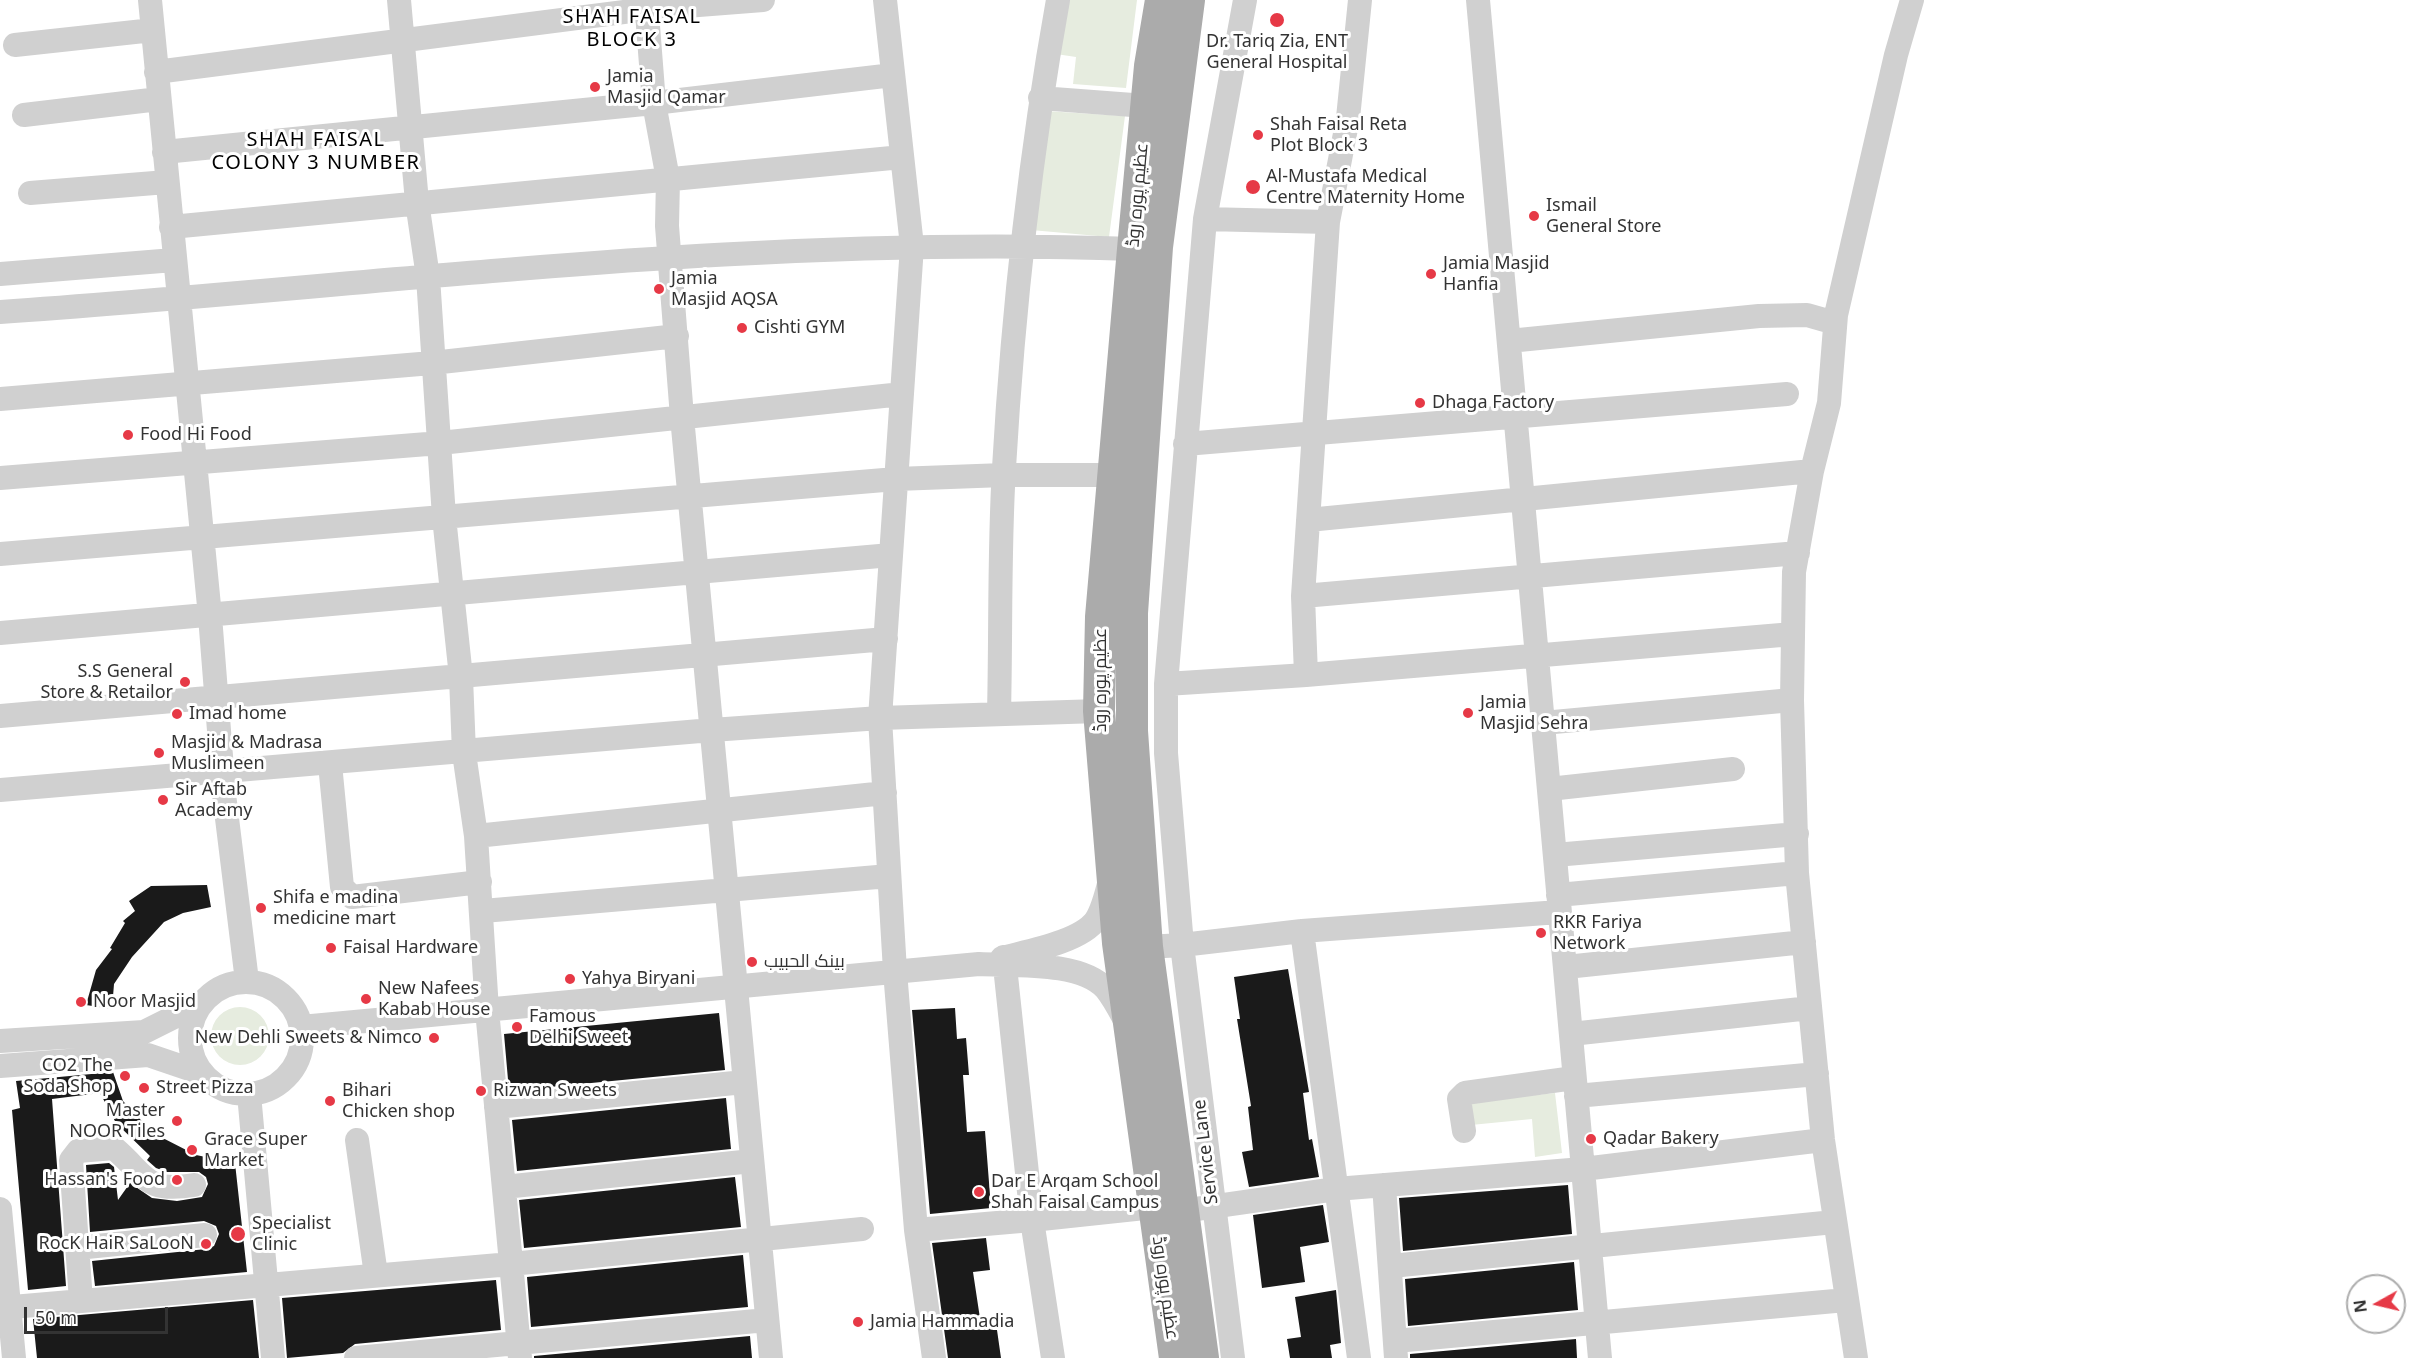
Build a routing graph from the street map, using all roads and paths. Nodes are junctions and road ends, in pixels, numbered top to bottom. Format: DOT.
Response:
graph roads {
  1 [pos="150,0"];
  2 [pos="399,0"];
  3 [pos="763,0"];
  4 [pos="885,0"];
  5 [pos="1058,0"];
  6 [pos="1161,0"];
  7 [pos="1189,0"];
  8 [pos="1245,0"];
  9 [pos="1360,0"];
  10 [pos="1478,0"];
  11 [pos="1912,0"];
  12 [pos="646,5"];
  13 [pos="153,30"];
  14 [pos="403,41"];
  15 [pos="15,45"];
  16 [pos="156,72"];
  17 [pos="893,75"];
  18 [pos="1040,98"];
  19 [pos="159,99"];
  20 [pos="654,103"];
  21 [pos="1146,106"];
  22 [pos="24,115"];
  23 [pos="410,128"];
  24 [pos="164,152"];
  25 [pos="902,158"];
  26 [pos="668,179"];
  27 [pos="167,182"];
  28 [pos="30,193"];
  29 [pos="417,202"];
  30 [pos="1205,219"];
  31 [pos="1328,222"];
  32 [pos="171,227"];
  33 [pos="1021,245"];
  34 [pos="912,246"];
  35 [pos="1133,249"];
  36 [pos="174,260"];
  37 [pos="670,260"];
  38 [pos="0,274"];
  39 [pos="428,278"];
  40 [pos="178,300"];
  41 [pos="0,312"];
  42 [pos="1835,323"];
  43 [pos="677,336"];
  44 [pos="1509,341"];
  45 [pos="432,363"];
  46 [pos="186,383"];
  47 [pos="902,394"];
  48 [pos="1787,394"];
  49 [pos="0,399"];
  50 [pos="682,417"];
  51 [pos="1516,418"];
  52 [pos="1315,433"];
  53 [pos="440,443"];
  54 [pos="1185,444"];
  55 [pos="193,463"];
  56 [pos="1812,471"];
  57 [pos="1004,475"];
  58 [pos="1114,475"];
  59 [pos="0,478"];
  60 [pos="896,479"];
  61 [pos="691,496"];
  62 [pos="1523,500"];
  63 [pos="444,517"];
  64 [pos="1308,520"];
  65 [pos="201,538"];
  66 [pos="1797,553"];
  67 [pos="0,554"];
  68 [pos="891,555"];
  69 [pos="698,572"];
  70 [pos="1531,578"];
  71 [pos="453,592"];
  72 [pos="1303,596"];
  73 [pos="210,615"];
  74 [pos="0,633"];
  75 [pos="1793,634"];
  76 [pos="886,639"];
  77 [pos="705,655"];
  78 [pos="1537,655"];
  79 [pos="1306,675"];
  80 [pos="461,677"];
  81 [pos="1166,684"];
  82 [pos="215,697"];
  83 [pos="1792,700"];
  84 [pos="1099,711"];
  85 [pos="999,713"];
  86 [pos="0,716"];
  87 [pos="880,718"];
  88 [pos="1543,723"];
  89 [pos="712,730"];
  90 [pos="465,753"];
  91 [pos="330,764"];
  92 [pos="1733,769"];
  93 [pos="222,773"];
  94 [pos="1549,789"];
  95 [pos="0,790"];
  96 [pos="885,793"];
  97 [pos="719,810"];
  98 [pos="1797,834"];
  99 [pos="476,836"];
  100 [pos="1555,855"];
  101 [pos="1112,873"];
  102 [pos="1797,873"];
  103 [pos="889,876"];
  104 [pos="480,882"];
  105 [pos="726,891"];
  106 [pos="1559,904"];
  107 [pos="483,911"];
  108 [pos="1302,931"];
  109 [pos="1804,942"];
  110 [pos="1182,945"];
  111 [pos="1147,947"];
  112 [pos="1005,961"];
  113 [pos="1566,967"];
  114 [pos="895,972"];
  115 [pos="247,981"];
  116 [pos="735,986"];
  117 [pos="200,1004"];
  118 [pos="1810,1008"];
  119 [pos="487,1011"];
  120 [pos="1129,1026"];
  121 [pos="301,1027"];
  122 [pos="1571,1034"];
  123 [pos="0,1041"];
  124 [pos="0,1066"];
  125 [pos="201,1072"];
  126 [pos="1817,1074"];
  127 [pos="744,1082"];
  128 [pos="1575,1087"];
  129 [pos="249,1094"];
  130 [pos="496,1107"];
  131 [pos="1464,1131"];
  132 [pos="357,1140"];
  133 [pos="1823,1140"];
  134 [pos="752,1161"];
  135 [pos="1583,1169"];
  136 [pos="194,1185"];
  137 [pos="1384,1185"];
  138 [pos="504,1187"];
  139 [pos="1336,1189"];
  140 [pos="1212,1208"];
  141 [pos="0,1209"];
  142 [pos="1032,1220"];
  143 [pos="1170,1222"];
  144 [pos="1834,1222"];
  145 [pos="862,1229"];
  146 [pos="916,1230"];
  147 [pos="205,1235"];
  148 [pos="759,1240"];
  149 [pos="1590,1245"];
  150 [pos="77,1248"];
  151 [pos="511,1264"];
  152 [pos="1391,1266"];
  153 [pos="376,1275"];
  154 [pos="267,1285"];
  155 [pos="1846,1300"];
  156 [pos="81,1301"];
  157 [pos="5,1307"];
  158 [pos="767,1320"];
  159 [pos="1597,1323"];
  160 [pos="1396,1349"];
  161 [pos="519,1352"];
  162 [pos="14,1358"];
  163 [pos="273,1358"];
  164 [pos="356,1358"];
  165 [pos="771,1358"];
  166 [pos="934,1358"];
  167 [pos="1053,1358"];
  168 [pos="1175,1358"];
  169 [pos="1203,1358"];
  170 [pos="1233,1358"];
  171 [pos="1359,1358"];
  172 [pos="1600,1358"];
  173 [pos="1856,1358"];
  1 -- 13 [label="street"];
  2 -- 14 [label="street"];
  3 -- 12 [label="street"];
  4 -- 17 [label="street"];
  5 -- 18 [label="street"];
  6 -- 21 [label="main road, عظیم پورہ روڈ"];
  7 -- 111 [label="main road, عظیم پورہ روڈ"];
  8 -- 30 [label="street, Service Lane"];
  9 -- 31 [label="street"];
  10 -- 44 [label="street"];
  11 -- 42 [label="street"];
  12 -- 14 [label="street"];
  12 -- 20 [label="street"];
  13 -- 15 [label="street"];
  13 -- 16 [label="street"];
  14 -- 16 [label="street"];
  14 -- 23 [label="street"];
  16 -- 19 [label="street"];
  17 -- 20 [label="street"];
  17 -- 25 [label="street"];
  18 -- 21 [label="street"];
  18 -- 33 [label="street"];
  19 -- 22 [label="street"];
  19 -- 24 [label="street"];
  20 -- 23 [label="street"];
  20 -- 26 [label="street"];
  21 -- 35 [label="main road, عظیم پورہ روڈ"];
  23 -- 24 [label="street"];
  23 -- 29 [label="street"];
  24 -- 27 [label="street"];
  25 -- 26 [label="street"];
  25 -- 34 [label="street"];
  26 -- 29 [label="street"];
  26 -- 37 [label="street"];
  27 -- 28 [label="street"];
  27 -- 32 [label="street"];
  29 -- 32 [label="street"];
  29 -- 39 [label="street"];
  30 -- 31 [label="street"];
  30 -- 54 [label="street, Service Lane"];
  31 -- 52 [label="street"];
  32 -- 36 [label="street"];
  33 -- 34 [label="street"];
  33 -- 35 [label="street"];
  33 -- 57 [label="street"];
  34 -- 37 [label="street"];
  34 -- 47 [label="street"];
  35 -- 58 [label="main road, عظیم پورہ روڈ"];
  36 -- 38 [label="street"];
  36 -- 40 [label="street"];
  37 -- 39 [label="street"];
  37 -- 43 [label="street"];
  39 -- 40 [label="street"];
  39 -- 45 [label="street"];
  40 -- 41 [label="street"];
  40 -- 46 [label="street"];
  42 -- 44 [label="street"];
  42 -- 56 [label="street"];
  43 -- 45 [label="street"];
  43 -- 50 [label="street"];
  44 -- 51 [label="street"];
  45 -- 46 [label="street"];
  45 -- 53 [label="street"];
  46 -- 49 [label="street"];
  46 -- 55 [label="street"];
  47 -- 50 [label="street"];
  47 -- 60 [label="street"];
  48 -- 51 [label="street"];
  50 -- 53 [label="street"];
  50 -- 61 [label="street"];
  51 -- 52 [label="street"];
  51 -- 62 [label="street"];
  52 -- 54 [label="street"];
  52 -- 64 [label="street"];
  53 -- 55 [label="street"];
  53 -- 63 [label="street"];
  54 -- 81 [label="street, Service Lane"];
  55 -- 59 [label="street"];
  55 -- 65 [label="street"];
  56 -- 62 [label="street"];
  56 -- 66 [label="street"];
  57 -- 58 [label="street"];
  57 -- 60 [label="street"];
  57 -- 85 [label="street"];
  58 -- 84 [label="main road, عظیم پورہ روڈ"];
  60 -- 61 [label="street"];
  60 -- 68 [label="street"];
  61 -- 63 [label="street"];
  61 -- 69 [label="street"];
  62 -- 64 [label="street"];
  62 -- 70 [label="street"];
  63 -- 65 [label="street"];
  63 -- 71 [label="street"];
  64 -- 72 [label="street"];
  65 -- 67 [label="street"];
  65 -- 73 [label="street"];
  66 -- 70 [label="street"];
  66 -- 75 [label="street"];
  68 -- 69 [label="street"];
  68 -- 76 [label="street"];
  69 -- 71 [label="street"];
  69 -- 77 [label="street"];
  70 -- 72 [label="street"];
  70 -- 78 [label="street"];
  71 -- 73 [label="street"];
  71 -- 80 [label="street"];
  72 -- 79 [label="street"];
  73 -- 74 [label="street"];
  73 -- 82 [label="street"];
  75 -- 78 [label="street"];
  75 -- 83 [label="street"];
  76 -- 77 [label="street"];
  76 -- 87 [label="street"];
  77 -- 80 [label="street"];
  77 -- 89 [label="street"];
  78 -- 79 [label="street"];
  78 -- 88 [label="street"];
  79 -- 81 [label="street"];
  80 -- 82 [label="street"];
  80 -- 90 [label="street"];
  81 -- 110 [label="street, Service Lane"];
  82 -- 86 [label="street"];
  82 -- 93 [label="street"];
  83 -- 88 [label="street"];
  83 -- 98 [label="street"];
  84 -- 85 [label="street"];
  84 -- 101 [label="main road, عظیم پورہ روڈ"];
  85 -- 87 [label="street"];
  87 -- 89 [label="street"];
  87 -- 96 [label="street"];
  88 -- 94 [label="street"];
  89 -- 90 [label="street"];
  89 -- 97 [label="street"];
  90 -- 91 [label="street"];
  90 -- 99 [label="street"];
  91 -- 93 [label="street"];
  91 -- 104 [label="street"];
  92 -- 94 [label="street"];
  93 -- 95 [label="street"];
  93 -- 115 [label="street"];
  94 -- 100 [label="street"];
  96 -- 97 [label="street"];
  96 -- 103 [label="street"];
  97 -- 99 [label="street"];
  97 -- 105 [label="street"];
  98 -- 100 [label="street"];
  98 -- 102 [label="street"];
  99 -- 104 [label="street"];
  100 -- 106 [label="street"];
  101 -- 112 [label="street"];
  101 -- 120 [label="main road, عظیم پورہ روڈ"];
  102 -- 106 [label="street"];
  102 -- 109 [label="street"];
  103 -- 105 [label="street"];
  103 -- 114 [label="street"];
  104 -- 107 [label="street"];
  105 -- 107 [label="street"];
  105 -- 116 [label="street"];
  106 -- 108 [label="street"];
  106 -- 113 [label="street"];
  107 -- 119 [label="street"];
  108 -- 110 [label="street"];
  108 -- 139 [label="street"];
  109 -- 113 [label="street"];
  109 -- 118 [label="street"];
  110 -- 111 [label="street"];
  110 -- 140 [label="street, Service Lane"];
  111 -- 143 [label="main road, عظیم پورہ روڈ"];
  112 -- 114 [label="street"];
  112 -- 120 [label="street"];
  112 -- 142 [label="street"];
  113 -- 122 [label="street"];
  114 -- 116 [label="street"];
  114 -- 146 [label="street"];
  115 -- 117 [label="street"];
  115 -- 121 [label="street"];
  116 -- 119 [label="street"];
  116 -- 127 [label="street"];
  117 -- 123 [label="street"];
  117 -- 125 [label="street"];
  118 -- 122 [label="street"];
  118 -- 126 [label="street"];
  119 -- 121 [label="street"];
  119 -- 130 [label="street"];
  120 -- 143 [label="main road, عظیم پورہ روڈ"];
  121 -- 129 [label="street"];
  122 -- 128 [label="street"];
  124 -- 125 [label="street"];
  125 -- 129 [label="street"];
  126 -- 128 [label="street"];
  126 -- 133 [label="street"];
  127 -- 130 [label="street"];
  127 -- 134 [label="street"];
  128 -- 131 [label="street"];
  128 -- 135 [label="street"];
  129 -- 154 [label="street"];
  130 -- 138 [label="street"];
  132 -- 153 [label="street"];
  133 -- 135 [label="street"];
  133 -- 144 [label="street"];
  134 -- 138 [label="street"];
  134 -- 148 [label="street"];
  135 -- 137 [label="street"];
  135 -- 149 [label="street"];
  136 -- 150 [label="street"];
  137 -- 139 [label="street"];
  137 -- 152 [label="street"];
  138 -- 151 [label="street"];
  139 -- 140 [label="street"];
  139 -- 171 [label="street"];
  140 -- 143 [label="street"];
  140 -- 170 [label="street, Service Lane"];
  141 -- 157 [label="street"];
  142 -- 143 [label="street"];
  142 -- 146 [label="street"];
  142 -- 167 [label="street"];
  143 -- 168 [label="main road, عظیم پورہ روڈ"];
  143 -- 169 [label="main road, عظیم پورہ روڈ"];
  144 -- 149 [label="street"];
  144 -- 155 [label="street"];
  145 -- 148 [label="street"];
  146 -- 166 [label="street"];
  147 -- 150 [label="street"];
  148 -- 151 [label="street"];
  148 -- 158 [label="street"];
  149 -- 152 [label="street"];
  149 -- 159 [label="street"];
  150 -- 156 [label="street"];
  151 -- 153 [label="street"];
  151 -- 161 [label="street"];
  152 -- 160 [label="street"];
  153 -- 154 [label="street"];
  154 -- 156 [label="street"];
  154 -- 163 [label="street"];
  155 -- 159 [label="street"];
  155 -- 173 [label="street"];
  156 -- 157 [label="street"];
  157 -- 162 [label="street"];
  158 -- 161 [label="street"];
  158 -- 165 [label="street"];
  159 -- 160 [label="street"];
  159 -- 172 [label="street"];
  161 -- 164 [label="street"];
}
